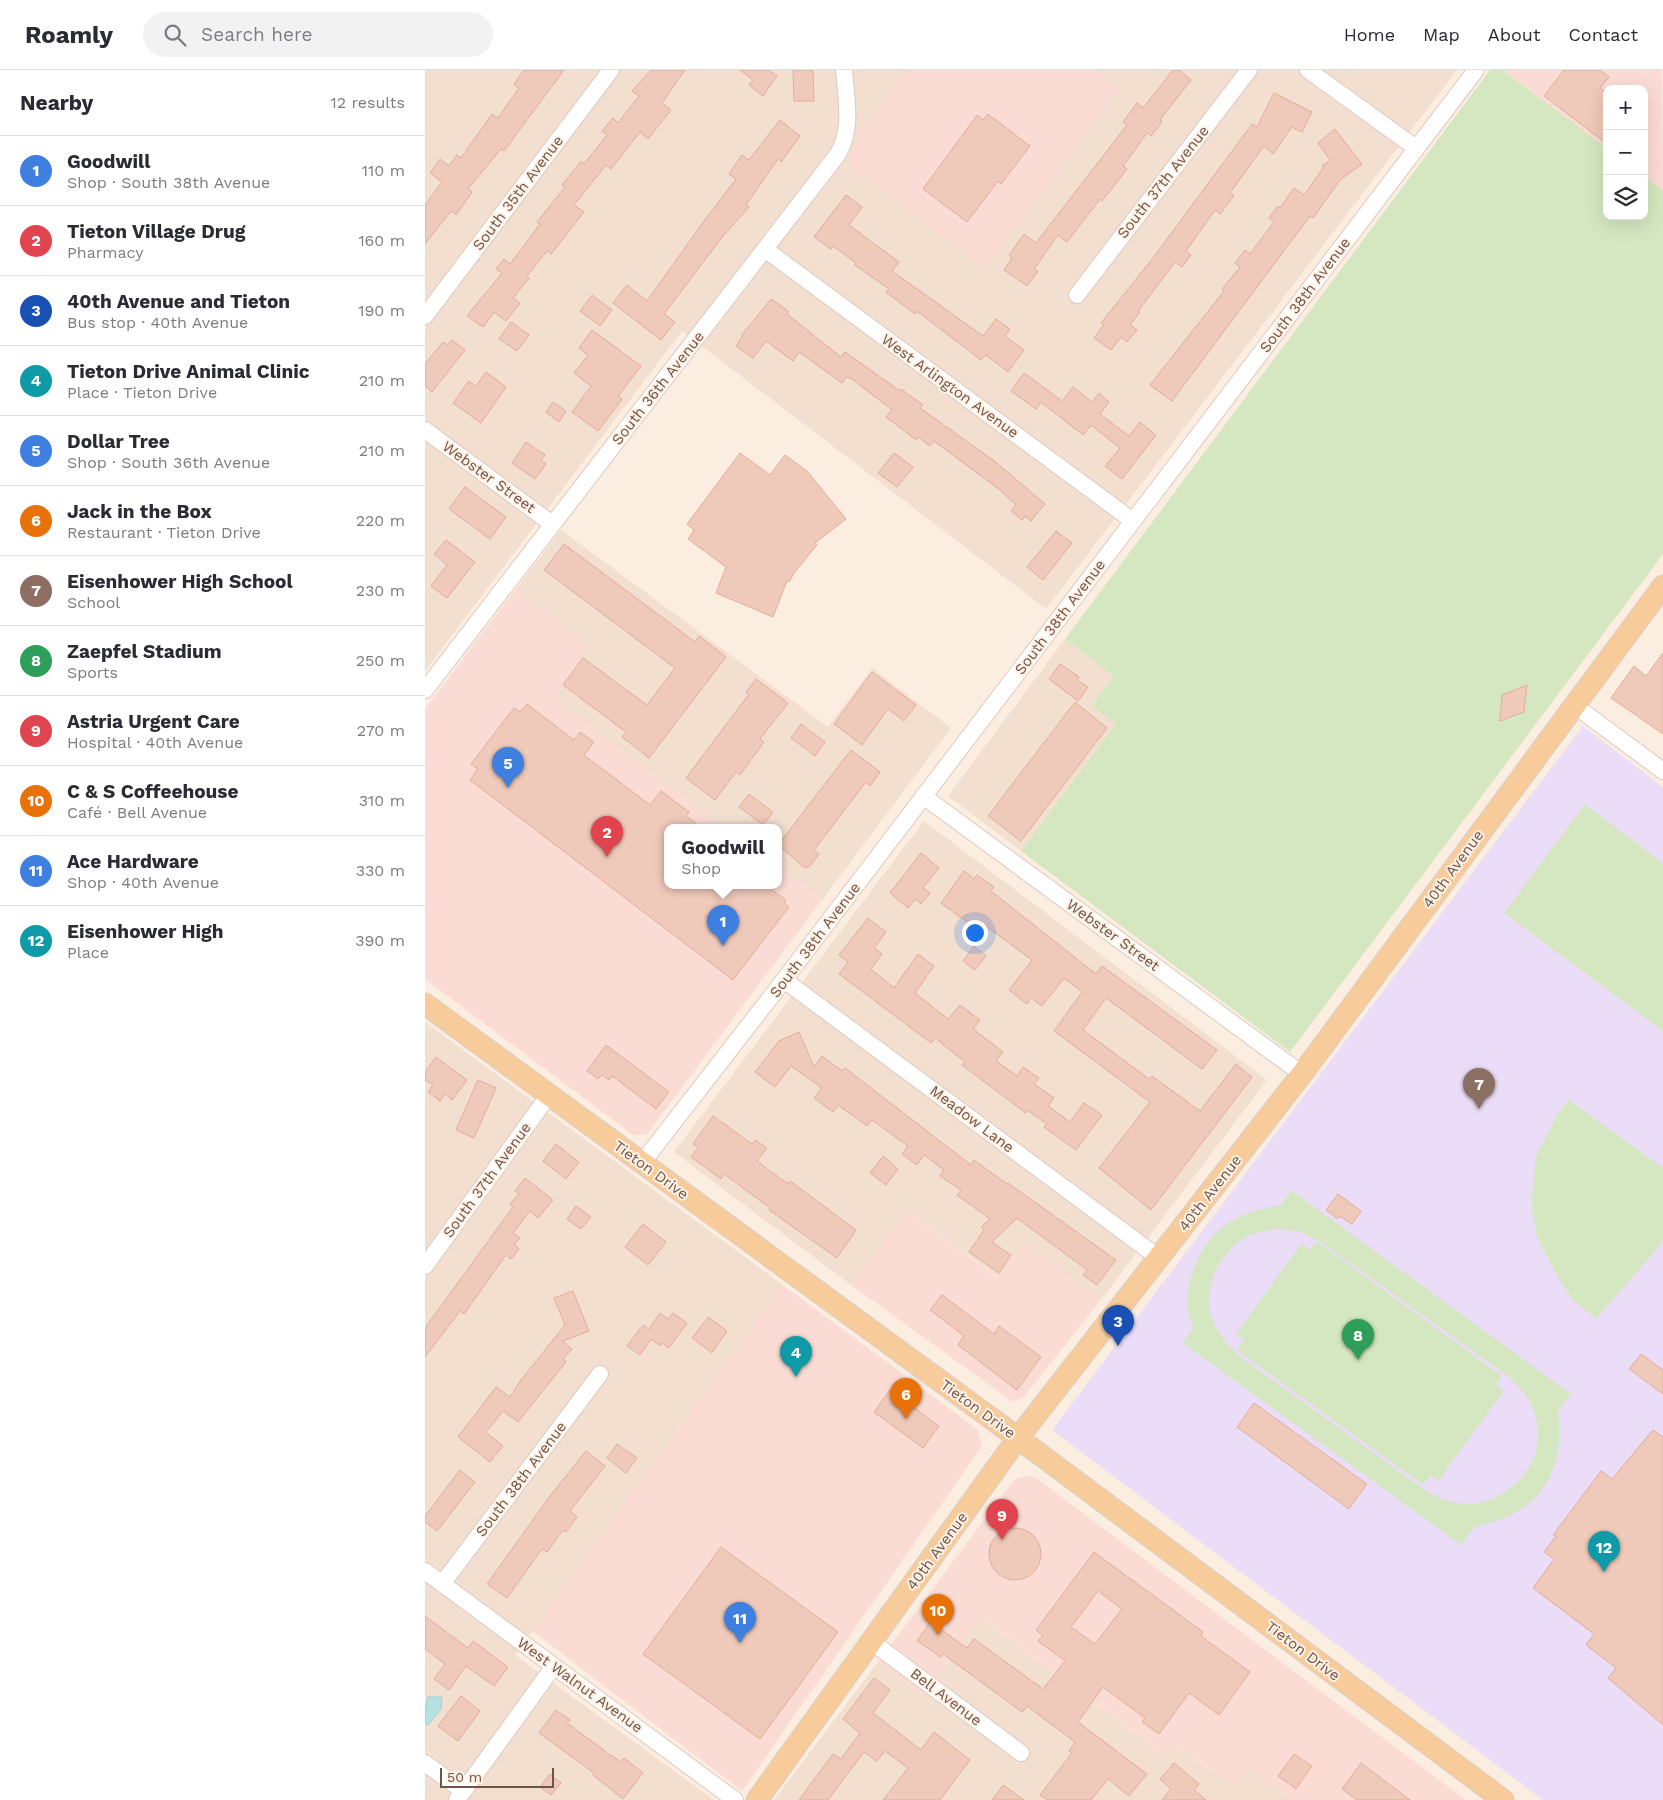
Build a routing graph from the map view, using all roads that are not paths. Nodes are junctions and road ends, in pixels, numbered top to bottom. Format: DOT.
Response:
graph roads {
  1 [pos="611,70"];
  2 [pos="844,70"];
  3 [pos="1249,70"];
  4 [pos="1308,70"];
  5 [pos="1476,70"];
  6 [pos="1416,148"];
  7 [pos="766,250"];
  8 [pos="1077,294"];
  9 [pos="425,316"];
  10 [pos="425,430"];
  11 [pos="1133,521"];
  12 [pos="552,524"];
  13 [pos="1663,586"];
  14 [pos="425,690"];
  15 [pos="1574,705"];
  16 [pos="1663,771"];
  17 [pos="923,796"];
  18 [pos="784,980"];
  19 [pos="425,1004"];
  20 [pos="1302,1074"];
  21 [pos="549,1095"];
  22 [pos="642,1163"];
  23 [pos="1159,1258"];
  24 [pos="425,1266"];
  25 [pos="600,1374"];
  26 [pos="1018,1438"];
  27 [pos="425,1571"];
  28 [pos="443,1584"];
  29 [pos="872,1642"];
  30 [pos="554,1666"];
  31 [pos="1021,1753"];
  32 [pos="425,1763"];
  33 [pos="460,1796"];
  34 [pos="735,1800"];
  35 [pos="757,1800"];
  36 [pos="1503,1800"];
  1 -- 9 [label="street, South 35th Avenue"];
  2 -- 7 [label="street, South 36th Avenue"];
  3 -- 8 [label="street, South 37th Avenue"];
  4 -- 6 [label="street"];
  5 -- 6 [label="street, South 38th Avenue"];
  6 -- 11 [label="street, South 38th Avenue"];
  7 -- 11 [label="street, West Arlington Avenue"];
  7 -- 12 [label="street, South 36th Avenue"];
  10 -- 12 [label="street, Webster Street"];
  11 -- 17 [label="street, South 38th Avenue"];
  12 -- 14 [label="street, South 36th Avenue"];
  13 -- 15 [label="main road, 40th Avenue"];
  15 -- 16 [label="street"];
  15 -- 20 [label="main road, 40th Avenue"];
  17 -- 18 [label="street, South 38th Avenue"];
  17 -- 20 [label="street, Webster Street"];
  18 -- 22 [label="street, South 38th Avenue"];
  18 -- 23 [label="street, Meadow Lane"];
  19 -- 21 [label="main road, Tieton Drive"];
  20 -- 23 [label="main road, 40th Avenue"];
  21 -- 22 [label="main road, Tieton Drive"];
  21 -- 24 [label="street, South 37th Avenue"];
  22 -- 26 [label="main road, Tieton Drive"];
  23 -- 26 [label="main road, 40th Avenue"];
  25 -- 28 [label="street, South 38th Avenue"];
  26 -- 29 [label="main road, 40th Avenue"];
  26 -- 36 [label="main road, Tieton Drive"];
  27 -- 28 [label="street, West Walnut Avenue"];
  28 -- 30 [label="street, West Walnut Avenue"];
  29 -- 31 [label="street, Bell Avenue"];
  29 -- 35 [label="main road, 40th Avenue"];
  30 -- 33 [label="street"];
  30 -- 34 [label="street, West Walnut Avenue"];
  32 -- 33 [label="street"];
}
